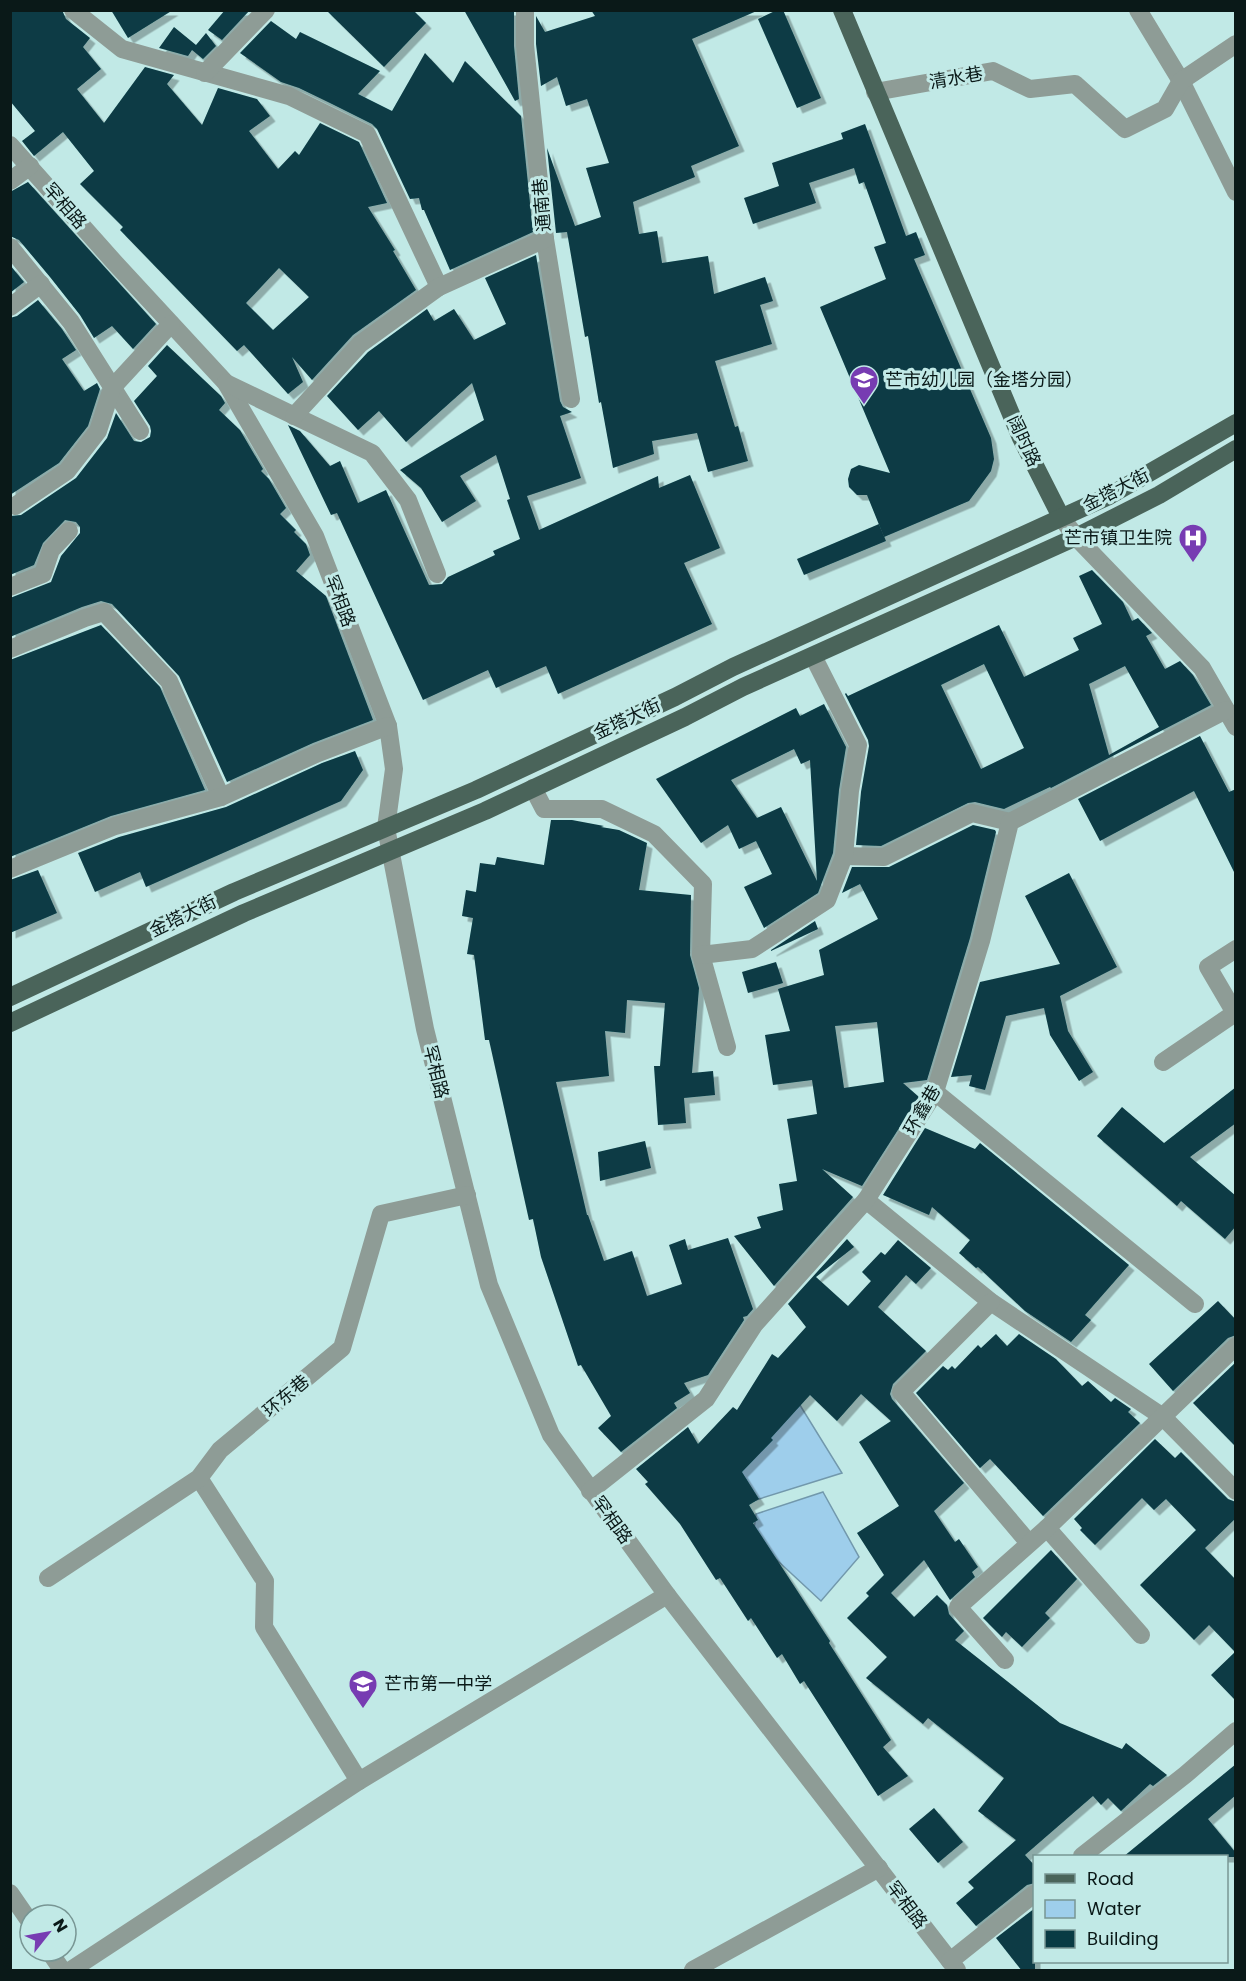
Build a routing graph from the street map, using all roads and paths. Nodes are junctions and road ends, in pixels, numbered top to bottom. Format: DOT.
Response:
graph roads {
  1 [pos="73,10"];
  2 [pos="266,10"];
  3 [pos="525,10"];
  4 [pos="843,10"];
  5 [pos="1138,10"];
  6 [pos="1236,44"];
  7 [pos="205,73"];
  8 [pos="1181,81"];
  9 [pos="875,92"];
  10 [pos="10,145"];
  11 [pos="30,166"];
  12 [pos="10,181"];
  13 [pos="1236,192"];
  14 [pos="545,239"];
  15 [pos="10,247"];
  16 [pos="41,284"];
  17 [pos="439,287"];
  18 [pos="10,307"];
  19 [pos="171,324"];
  20 [pos="226,383"];
  21 [pos="112,388"];
  22 [pos="571,399"];
  23 [pos="294,416"];
  24 [pos="1236,423"];
  25 [pos="140,431"];
  26 [pos="1236,449"];
  27 [pos="15,506"];
  28 [pos="1061,518"];
  29 [pos="69,531"];
  30 [pos="1076,537"];
  31 [pos="437,574"];
  32 [pos="10,587"];
  33 [pos="10,649"];
  34 [pos="813,656"];
  35 [pos="1226,710"];
  36 [pos="388,726"];
  37 [pos="1236,727"];
  38 [pos="533,788"];
  39 [pos="220,797"];
  40 [pos="1010,822"];
  41 [pos="386,828"];
  42 [pos="391,851"];
  43 [pos="844,856"];
  44 [pos="10,869"];
  45 [pos="1234,953"];
  46 [pos="700,955"];
  47 [pos="10,998"];
  48 [pos="10,1023"];
  49 [pos="727,1047"];
  50 [pos="1163,1062"];
  51 [pos="935,1092"];
  52 [pos="467,1195"];
  53 [pos="866,1200"];
  54 [pos="991,1302"];
  55 [pos="1195,1304"];
  56 [pos="1236,1346"];
  57 [pos="1163,1417"];
  58 [pos="199,1478"];
  59 [pos="590,1491"];
  60 [pos="1236,1491"];
  61 [pos="1047,1528"];
  62 [pos="1029,1544"];
  63 [pos="48,1578"];
  64 [pos="667,1595"];
  65 [pos="1142,1635"];
  66 [pos="1005,1660"];
  67 [pos="1236,1731"];
  68 [pos="359,1781"];
  69 [pos="1085,1855"];
  70 [pos="879,1868"];
  71 [pos="1033,1896"];
  72 [pos="953,1966"];
  73 [pos="71,1971"];
  74 [pos="693,1971"];
  1 -- 7 [label="street"];
  2 -- 7 [label="street"];
  3 -- 14 [label="street, 通南巷"];
  4 -- 9 [label="main road, 阔时路"];
  5 -- 8 [label="street"];
  6 -- 8 [label="street, 清水巷"];
  7 -- 17 [label="street"];
  8 -- 9 [label="street, 清水巷"];
  8 -- 13 [label="street"];
  9 -- 28 [label="main road, 阔时路"];
  10 -- 11 [label="street, 罕相路"];
  11 -- 12 [label="street"];
  11 -- 19 [label="street, 罕相路"];
  14 -- 17 [label="street"];
  14 -- 22 [label="street, 通南巷"];
  15 -- 16 [label="street"];
  16 -- 18 [label="street"];
  16 -- 21 [label="street"];
  17 -- 23 [label="street"];
  19 -- 20 [label="street, 罕相路"];
  19 -- 21 [label="street"];
  20 -- 23 [label="street"];
  20 -- 36 [label="street, 罕相路"];
  21 -- 25 [label="street"];
  21 -- 27 [label="street"];
  23 -- 31 [label="street"];
  24 -- 28 [label="main road, 金塔大街"];
  26 -- 30 [label="main road, 金塔大街"];
  28 -- 30 [label="street, 阔时路"];
  28 -- 41 [label="main road, 金塔大街"];
  29 -- 32 [label="street"];
  30 -- 34 [label="main road, 金塔大街"];
  30 -- 35 [label="street, 阔时路"];
  33 -- 39 [label="street"];
  34 -- 38 [label="main road, 金塔大街"];
  34 -- 43 [label="street"];
  35 -- 37 [label="street, 阔时路"];
  35 -- 40 [label="street"];
  36 -- 39 [label="street"];
  36 -- 41 [label="street, 罕相路"];
  38 -- 42 [label="main road, 金塔大街"];
  38 -- 46 [label="street"];
  39 -- 44 [label="street"];
  40 -- 43 [label="street"];
  40 -- 51 [label="street, 环鑫巷"];
  41 -- 42 [label="street, 罕相路"];
  41 -- 47 [label="main road, 金塔大街"];
  42 -- 48 [label="main road, 金塔大街"];
  42 -- 52 [label="street, 罕相路"];
  43 -- 46 [label="street"];
  45 -- 50 [label="street"];
  46 -- 49 [label="street"];
  51 -- 53 [label="street, 环鑫巷"];
  51 -- 55 [label="street"];
  52 -- 58 [label="street, 环东巷"];
  52 -- 59 [label="street, 罕相路"];
  53 -- 54 [label="street"];
  53 -- 59 [label="street, 环鑫巷"];
  54 -- 57 [label="street"];
  54 -- 62 [label="street"];
  56 -- 57 [label="street"];
  57 -- 60 [label="street"];
  57 -- 61 [label="street"];
  58 -- 63 [label="street, 环东巷"];
  58 -- 68 [label="street"];
  59 -- 64 [label="street, 罕相路"];
  61 -- 62 [label="street"];
  61 -- 65 [label="street"];
  62 -- 66 [label="street"];
  64 -- 68 [label="street"];
  64 -- 70 [label="street, 罕相路"];
  67 -- 69 [label="street"];
  68 -- 73 [label="street"];
  70 -- 72 [label="street, 罕相路"];
  70 -- 74 [label="street"];
  71 -- 72 [label="street"];
}
